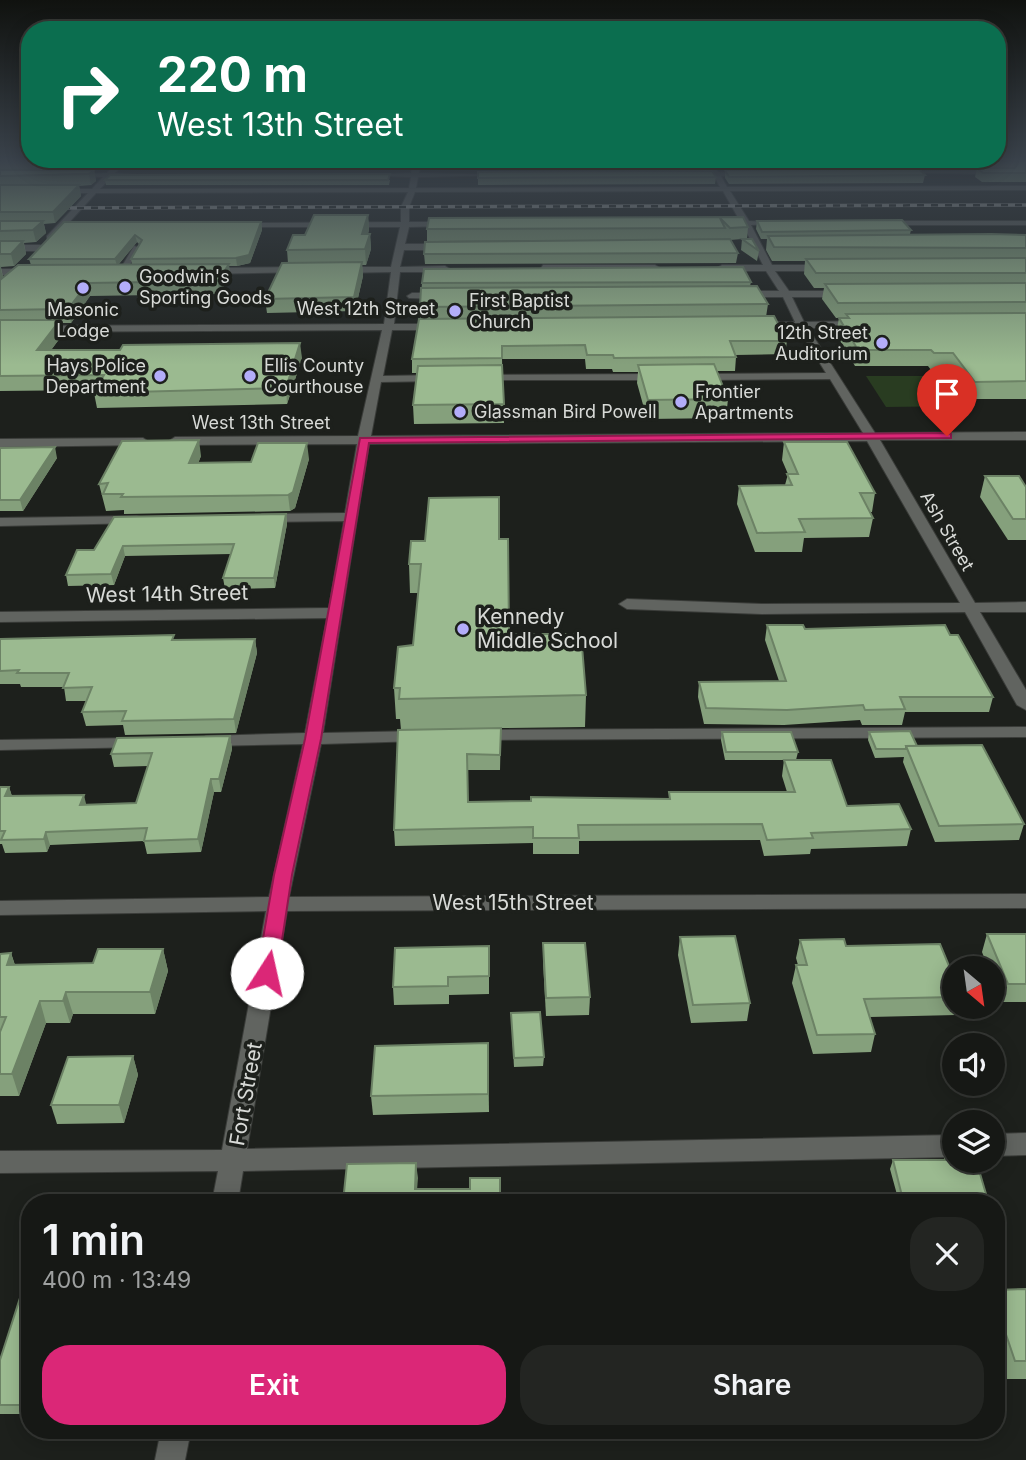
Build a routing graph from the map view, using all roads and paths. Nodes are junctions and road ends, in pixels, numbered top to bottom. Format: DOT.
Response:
graph roads {
  1 [pos="59,229"];
  2 [pos="404,229"];
  3 [pos="750,229"];
  4 [pos="924,229"];
  5 [pos="946,235"];
  6 [pos="745,245"];
  7 [pos="762,245"];
  8 [pos="461,246"];
  9 [pos="400,247"];
  10 [pos="0,248"];
  11 [pos="40,248"];
  12 [pos="137,248"];
  13 [pos="532,268"];
  14 [pos="666,268"];
  15 [pos="704,268"];
  16 [pos="769,268"];
  17 [pos="837,268"];
  18 [pos="458,269"];
  19 [pos="308,270"];
  20 [pos="334,270"];
  21 [pos="395,270"];
  22 [pos="109,271"];
  23 [pos="121,271"];
  24 [pos="135,271"];
  25 [pos="190,271"];
  26 [pos="0,272"];
  27 [pos="18,272"];
  28 [pos="46,272"];
  29 [pos="6,284"];
  30 [pos="861,293"];
  31 [pos="726,294"];
  32 [pos="786,294"];
  33 [pos="412,296"];
  34 [pos="453,296"];
  35 [pos="802,324"];
  36 [pos="878,324"];
  37 [pos="742,325"];
  38 [pos="388,327"];
  39 [pos="451,327"];
  40 [pos="0,329"];
  41 [pos="835,376"];
  42 [pos="678,377"];
  43 [pos="691,377"];
  44 [pos="455,378"];
  45 [pos="468,378"];
  46 [pos="376,379"];
  47 [pos="1026,436"];
  48 [pos="871,437"];
  49 [pos="364,440"];
  50 [pos="153,442"];
  51 [pos="167,442"];
  52 [pos="0,443"];
  53 [pos="351,517"];
  54 [pos="250,519"];
  55 [pos="153,520"];
  56 [pos="0,522"];
  57 [pos="627,604"];
  58 [pos="1026,607"];
  59 [pos="970,608"];
  60 [pos="335,613"];
  61 [pos="0,617"];
  62 [pos="1026,705"];
  63 [pos="1026,732"];
  64 [pos="313,739"];
  65 [pos="160,742"];
  66 [pos="187,742"];
  67 [pos="0,745"];
  68 [pos="1026,901"];
  69 [pos="278,905"];
  70 [pos="0,908"];
  71 [pos="1026,1144"];
  72 [pos="1005,1145"];
  73 [pos="942,1146"];
  74 [pos="234,1160"];
  75 [pos="0,1162"];
  76 [pos="227,1194"];
  77 [pos="174,1439"];
  78 [pos="170,1460"];
  1 -- 11 [label="street"];
  2 -- 9 [label="street, Fort Street"];
  3 -- 7 [label="street, Ash Street"];
  4 -- 5 [label="street"];
  6 -- 7 [label="street"];
  7 -- 16 [label="street, Ash Street"];
  8 -- 9 [label="street"];
  9 -- 21 [label="street, Fort Street"];
  10 -- 11 [label="street"];
  11 -- 27 [label="street"];
  12 -- 23 [label="street"];
  13 -- 14 [label="street"];
  15 -- 16 [label="street"];
  16 -- 17 [label="street"];
  16 -- 32 [label="street, Ash Street"];
  18 -- 21 [label="street"];
  19 -- 25 [label="street"];
  20 -- 21 [label="street"];
  21 -- 38 [label="street, Fort Street"];
  22 -- 23 [label="street"];
  23 -- 24 [label="street"];
  26 -- 27 [label="street"];
  27 -- 28 [label="street"];
  27 -- 29 [label="street"];
  30 -- 32 [label="street"];
  31 -- 32 [label="street"];
  32 -- 35 [label="street, Ash Street"];
  33 -- 34 [label="street"];
  35 -- 36 [label="street"];
  35 -- 37 [label="street"];
  35 -- 41 [label="street, Ash Street"];
  38 -- 39 [label="street, West 12th Street"];
  38 -- 40 [label="street, West 12th Street"];
  38 -- 46 [label="street, Fort Street"];
  41 -- 43 [label="street"];
  41 -- 48 [label="street, Ash Street"];
  42 -- 45 [label="street"];
  44 -- 46 [label="street"];
  46 -- 49 [label="street, Fort Street"];
  47 -- 48 [label="street, West 13th Street"];
  48 -- 49 [label="street, West 13th Street"];
  48 -- 59 [label="street, Ash Street"];
  49 -- 51 [label="street, West 13th Street"];
  49 -- 53 [label="street, Fort Street"];
  50 -- 52 [label="street"];
  53 -- 54 [label="street"];
  53 -- 60 [label="street, Fort Street"];
  55 -- 56 [label="street"];
  57 -- 59 [label="street"];
  58 -- 59 [label="street"];
  59 -- 62 [label="street, Ash Street"];
  60 -- 61 [label="street, West 14th Street"];
  60 -- 64 [label="street, Fort Street"];
  63 -- 64 [label="street"];
  64 -- 66 [label="street"];
  64 -- 69 [label="street, Fort Street"];
  65 -- 67 [label="street"];
  68 -- 69 [label="street, West 15th Street"];
  69 -- 70 [label="street, West 15th Street"];
  69 -- 74 [label="street, Fort Street"];
  71 -- 72 [label="street"];
  73 -- 74 [label="street"];
  74 -- 75 [label="street"];
  74 -- 76 [label="street, Fort Street"];
  77 -- 78 [label="street"];
}
